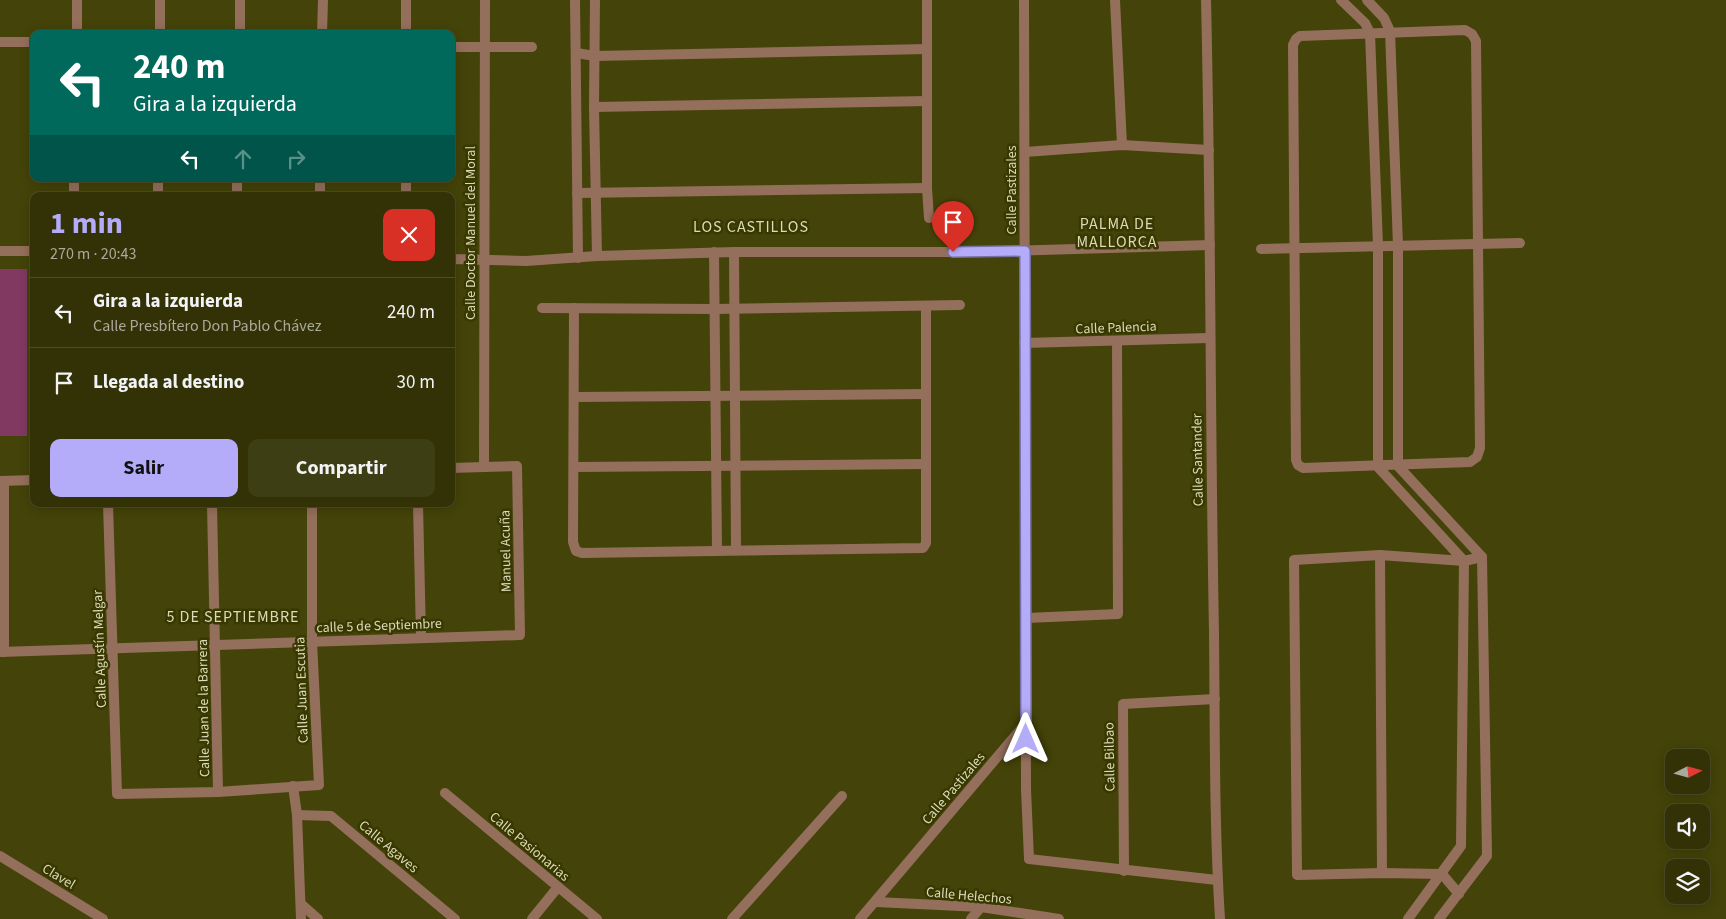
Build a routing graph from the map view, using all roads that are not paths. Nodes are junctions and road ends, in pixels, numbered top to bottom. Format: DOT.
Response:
graph roads {
  1 [pos="77,0"];
  2 [pos="160,0"];
  3 [pos="240,0"];
  4 [pos="323,0"];
  5 [pos="406,0"];
  6 [pos="485,0"];
  7 [pos="575,0"];
  8 [pos="595,0"];
  9 [pos="927,0"];
  10 [pos="1024,0"];
  11 [pos="1115,0"];
  12 [pos="1206,0"];
  13 [pos="1341,0"];
  14 [pos="1367,0"];
  15 [pos="77,30"];
  16 [pos="160,30"];
  17 [pos="240,30"];
  18 [pos="322,30"];
  19 [pos="406,30"];
  20 [pos="1390,31"];
  21 [pos="1370,33"];
  22 [pos="0,42"];
  23 [pos="30,42"];
  24 [pos="455,47"];
  25 [pos="484,47"];
  26 [pos="532,47"];
  27 [pos="927,50"];
  28 [pos="576,53"];
  29 [pos="594,56"];
  30 [pos="927,101"];
  31 [pos="594,107"];
  32 [pos="1122,146"];
  33 [pos="1209,150"];
  34 [pos="1025,152"];
  35 [pos="927,188"];
  36 [pos="577,193"];
  37 [pos="595,194"];
  38 [pos="929,218"];
  39 [pos="1520,243"];
  40 [pos="1480,244"];
  41 [pos="1210,245"];
  42 [pos="1378,246"];
  43 [pos="1398,246"];
  44 [pos="1296,248"];
  45 [pos="1261,249"];
  46 [pos="0,251"];
  47 [pos="30,251"];
  48 [pos="1025,251"];
  49 [pos="714,252"];
  50 [pos="734,252"];
  51 [pos="597,256"];
  52 [pos="578,258"];
  53 [pos="455,259"];
  54 [pos="484,260"];
  55 [pos="960,305"];
  56 [pos="926,306"];
  57 [pos="542,308"];
  58 [pos="574,308"];
  59 [pos="733,308"];
  60 [pos="714,309"];
  61 [pos="1209,338"];
  62 [pos="1117,342"];
  63 [pos="1024,343"];
  64 [pos="926,394"];
  65 [pos="714,396"];
  66 [pos="733,396"];
  67 [pos="574,397"];
  68 [pos="926,464"];
  69 [pos="715,466"];
  70 [pos="734,466"];
  71 [pos="1378,466"];
  72 [pos="1398,466"];
  73 [pos="484,467"];
  74 [pos="575,467"];
  75 [pos="455,468"];
  76 [pos="30,480"];
  77 [pos="2,481"];
  78 [pos="108,507"];
  79 [pos="212,507"];
  80 [pos="312,507"];
  81 [pos="418,507"];
  82 [pos="717,550"];
  83 [pos="736,550"];
  84 [pos="1380,555"];
  85 [pos="1482,557"];
  86 [pos="1464,561"];
  87 [pos="1027,618"];
  88 [pos="520,635"];
  89 [pos="421,637"];
  90 [pos="312,641"];
  91 [pos="215,645"];
  92 [pos="112,648"];
  93 [pos="2,652"];
  94 [pos="1214,699"];
  95 [pos="1026,723"];
  96 [pos="293,786"];
  97 [pos="218,792"];
  98 [pos="445,793"];
  99 [pos="842,796"];
  100 [pos="297,815"];
  101 [pos="0,856"];
  102 [pos="1124,871"];
  103 [pos="1382,872"];
  104 [pos="1442,874"];
  105 [pos="1218,880"];
  106 [pos="558,887"];
  107 [pos="1459,894"];
  108 [pos="876,902"];
  109 [pos="300,904"];
  110 [pos="981,907"];
  111 [pos="104,919"];
  112 [pos="301,919"];
  113 [pos="318,919"];
  114 [pos="455,919"];
  115 [pos="532,919"];
  116 [pos="597,919"];
  117 [pos="732,919"];
  118 [pos="860,919"];
  119 [pos="971,919"];
  120 [pos="1059,919"];
  121 [pos="1220,919"];
  122 [pos="1408,919"];
  123 [pos="1438,919"];
  1 -- 15 [label="street"];
  2 -- 16 [label="street"];
  3 -- 17 [label="street"];
  4 -- 18 [label="street"];
  5 -- 19 [label="street"];
  6 -- 25 [label="street, Calle Doctor Manuel del Moral"];
  7 -- 28 [label="street"];
  8 -- 29 [label="street"];
  9 -- 27 [label="street"];
  10 -- 34 [label="street, Calle Pastizales"];
  11 -- 32 [label="street"];
  12 -- 33 [label="street, Calle Santander"];
  13 -- 21 [label="street"];
  14 -- 20 [label="street"];
  20 -- 21 [label="street"];
  20 -- 40 [label="street"];
  20 -- 43 [label="street"];
  21 -- 42 [label="street"];
  21 -- 44 [label="street"];
  22 -- 23 [label="street"];
  24 -- 25 [label="street"];
  25 -- 26 [label="street"];
  25 -- 54 [label="street, Calle Doctor Manuel del Moral"];
  27 -- 29 [label="street"];
  27 -- 30 [label="street"];
  28 -- 29 [label="street"];
  28 -- 36 [label="street"];
  29 -- 31 [label="street"];
  30 -- 31 [label="street"];
  30 -- 35 [label="street"];
  31 -- 37 [label="street"];
  32 -- 33 [label="street"];
  32 -- 34 [label="street"];
  33 -- 41 [label="street, Calle Santander"];
  34 -- 48 [label="street, Calle Pastizales"];
  35 -- 37 [label="street"];
  35 -- 38 [label="street"];
  36 -- 37 [label="street"];
  36 -- 52 [label="street"];
  37 -- 51 [label="street"];
  39 -- 40 [label="street"];
  40 -- 43 [label="street"];
  40 -- 72 [label="street"];
  41 -- 48 [label="street"];
  41 -- 61 [label="street, Calle Santander"];
  42 -- 43 [label="street"];
  42 -- 44 [label="street"];
  42 -- 71 [label="street"];
  43 -- 72 [label="street"];
  44 -- 45 [label="street"];
  44 -- 71 [label="street"];
  46 -- 47 [label="street"];
  48 -- 50 [label="street"];
  48 -- 63 [label="street, Calle Pastizales"];
  49 -- 50 [label="street"];
  49 -- 51 [label="street"];
  49 -- 60 [label="street"];
  50 -- 59 [label="street"];
  51 -- 52 [label="street"];
  52 -- 54 [label="street"];
  53 -- 54 [label="street"];
  54 -- 73 [label="street, Calle Doctor Manuel del Moral"];
  55 -- 56 [label="street"];
  56 -- 59 [label="street"];
  56 -- 64 [label="street"];
  57 -- 58 [label="street"];
  58 -- 60 [label="street"];
  58 -- 67 [label="street"];
  59 -- 60 [label="street"];
  59 -- 66 [label="street"];
  60 -- 65 [label="street"];
  61 -- 62 [label="street, Calle Palencia"];
  61 -- 94 [label="street, Calle Santander"];
  62 -- 63 [label="street, Calle Palencia"];
  62 -- 87 [label="street"];
  63 -- 87 [label="street, Calle Pastizales"];
  64 -- 66 [label="street"];
  64 -- 68 [label="street"];
  65 -- 66 [label="street"];
  65 -- 67 [label="street"];
  65 -- 69 [label="street"];
  66 -- 70 [label="street"];
  67 -- 74 [label="street"];
  68 -- 70 [label="street"];
  68 -- 83 [label="street"];
  69 -- 70 [label="street"];
  69 -- 74 [label="street"];
  69 -- 82 [label="street"];
  70 -- 83 [label="street"];
  71 -- 72 [label="street"];
  71 -- 86 [label="street"];
  72 -- 85 [label="street"];
  73 -- 75 [label="street"];
  73 -- 88 [label="street, Manuel Acuña"];
  74 -- 82 [label="street"];
  76 -- 77 [label="street"];
  77 -- 93 [label="street"];
  78 -- 92 [label="street, Calle Agustín Melgar"];
  79 -- 91 [label="street, Calle Juan de la Barrera"];
  80 -- 90 [label="street, Calle Juan Escutia"];
  81 -- 89 [label="street"];
  82 -- 83 [label="street"];
  84 -- 86 [label="street"];
  84 -- 103 [label="street"];
  84 -- 103 [label="street"];
  85 -- 86 [label="street"];
  85 -- 107 [label="street"];
  86 -- 104 [label="street"];
  87 -- 95 [label="street, Calle Pastizales"];
  88 -- 89 [label="street, calle 5 de Septiembre"];
  89 -- 90 [label="street, calle 5 de Septiembre"];
  90 -- 91 [label="street, calle 5 de Septiembre"];
  90 -- 96 [label="street, Calle Juan Escutia"];
  91 -- 92 [label="street, calle 5 de Septiembre"];
  91 -- 97 [label="street, Calle Juan de la Barrera"];
  92 -- 93 [label="street, calle 5 de Septiembre"];
  92 -- 97 [label="street, Calle Agustín Melgar"];
  94 -- 102 [label="street, Calle Bilbao"];
  94 -- 105 [label="street, Calle Santander"];
  95 -- 102 [label="street"];
  95 -- 108 [label="street, Calle Pastizales"];
  96 -- 97 [label="street"];
  96 -- 100 [label="street"];
  98 -- 106 [label="street, Calle Pasionarias"];
  99 -- 117 [label="street"];
  100 -- 109 [label="street"];
  100 -- 114 [label="street, Calle Agaves"];
  101 -- 111 [label="street, Clavel"];
  102 -- 105 [label="street"];
  103 -- 104 [label="street"];
  104 -- 107 [label="street"];
  104 -- 122 [label="street"];
  105 -- 121 [label="street, Calle Santander"];
  106 -- 115 [label="street"];
  106 -- 116 [label="street, Calle Pasionarias"];
  107 -- 123 [label="street"];
  108 -- 110 [label="street, Calle Helechos"];
  108 -- 118 [label="street, Calle Pastizales"];
  109 -- 112 [label="street"];
  109 -- 113 [label="street"];
  110 -- 119 [label="street"];
  110 -- 120 [label="street, Calle Helechos"];
}
